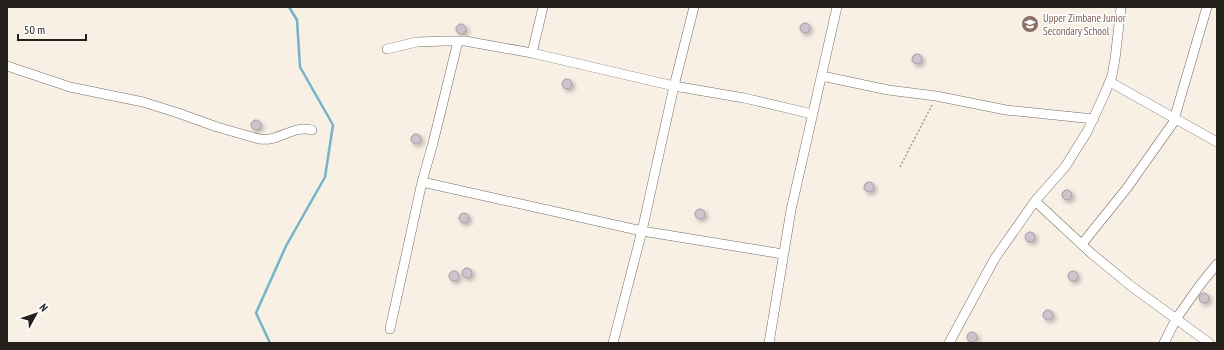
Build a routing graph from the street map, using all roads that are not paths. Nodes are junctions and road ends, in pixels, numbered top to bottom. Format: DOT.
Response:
graph roads {
  1 [pos="543,7"];
  2 [pos="694,7"];
  3 [pos="837,7"];
  4 [pos="1121,7"];
  5 [pos="1208,7"];
  6 [pos="458,41"];
  7 [pos="387,49"];
  8 [pos="532,53"];
  9 [pos="7,66"];
  10 [pos="822,76"];
  11 [pos="1110,82"];
  12 [pos="674,86"];
  13 [pos="812,114"];
  14 [pos="1094,118"];
  15 [pos="1175,119"];
  16 [pos="312,130"];
  17 [pos="1217,142"];
  18 [pos="422,182"];
  19 [pos="1035,201"];
  20 [pos="642,231"];
  21 [pos="1082,244"];
  22 [pos="783,254"];
  23 [pos="1217,264"];
  24 [pos="1176,319"];
  25 [pos="390,329"];
  26 [pos="612,343"];
  27 [pos="769,343"];
  28 [pos="949,343"];
  29 [pos="1164,343"];
  30 [pos="1209,343"];
  1 -- 8 [label="street"];
  2 -- 12 [label="street"];
  3 -- 10 [label="street"];
  4 -- 11 [label="street"];
  5 -- 15 [label="street"];
  6 -- 7 [label="street"];
  6 -- 8 [label="street"];
  6 -- 18 [label="street"];
  8 -- 12 [label="street"];
  9 -- 16 [label="street"];
  10 -- 13 [label="street"];
  10 -- 14 [label="street"];
  11 -- 14 [label="street"];
  11 -- 15 [label="street"];
  12 -- 13 [label="street"];
  12 -- 20 [label="street"];
  13 -- 22 [label="street"];
  14 -- 19 [label="street"];
  15 -- 17 [label="street"];
  15 -- 21 [label="street"];
  18 -- 20 [label="street"];
  18 -- 25 [label="street"];
  19 -- 21 [label="street"];
  19 -- 28 [label="street"];
  20 -- 22 [label="street"];
  20 -- 26 [label="street"];
  21 -- 24 [label="street"];
  22 -- 27 [label="street"];
  23 -- 24 [label="street"];
  24 -- 29 [label="street"];
  24 -- 30 [label="street"];
}
